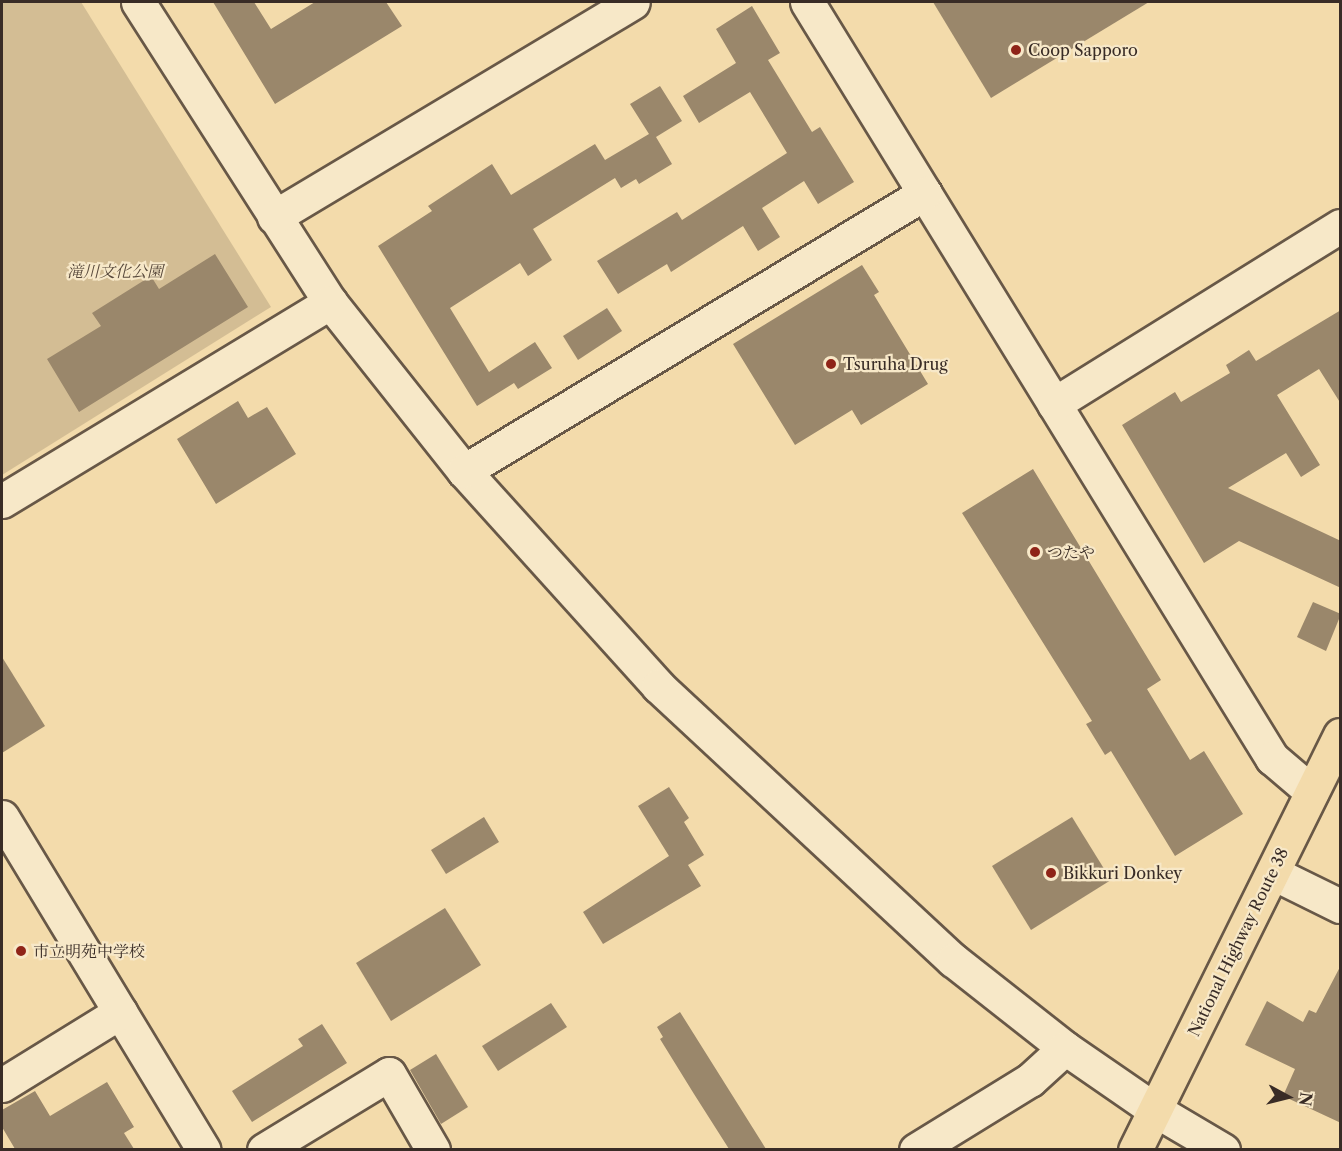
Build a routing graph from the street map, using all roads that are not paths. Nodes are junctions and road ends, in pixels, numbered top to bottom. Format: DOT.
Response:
graph roads {
  1 [pos="138,2"];
  2 [pos="633,2"];
  3 [pos="807,2"];
  4 [pos="925,193"];
  5 [pos="274,218"];
  6 [pos="1341,226"];
  7 [pos="330,302"];
  8 [pos="1054,404"];
  9 [pos="464,471"];
  10 [pos="2,501"];
  11 [pos="1341,735"];
  12 [pos="1312,792"];
  13 [pos="2,817"];
  14 [pos="1273,873"];
  15 [pos="1341,906"];
  16 [pos="120,1012"];
  17 [pos="1065,1048"];
  18 [pos="2,1085"];
  19 [pos="1155,1110"];
  20 [pos="204,1149"];
  21 [pos="264,1149"];
  22 [pos="433,1149"];
  23 [pos="916,1149"];
  24 [pos="1135,1149"];
  25 [pos="1223,1149"];
  1 -- 5 [label="street"];
  2 -- 5 [label="street"];
  3 -- 4 [label="street"];
  4 -- 8 [label="street"];
  4 -- 9 [label="street"];
  5 -- 7 [label="street"];
  6 -- 8 [label="street"];
  7 -- 9 [label="street"];
  7 -- 10 [label="street"];
  8 -- 12 [label="street"];
  9 -- 17 [label="street"];
  11 -- 12 [label="highway, National Highway Route 38"];
  12 -- 14 [label="highway, National Highway Route 38"];
  13 -- 16 [label="street"];
  14 -- 15 [label="street"];
  14 -- 19 [label="highway, National Highway Route 38"];
  16 -- 18 [label="street"];
  16 -- 20 [label="street"];
  17 -- 19 [label="street"];
  17 -- 23 [label="street"];
  19 -- 24 [label="highway, National Highway Route 38"];
  19 -- 25 [label="street"];
  21 -- 22 [label="street"];
}
